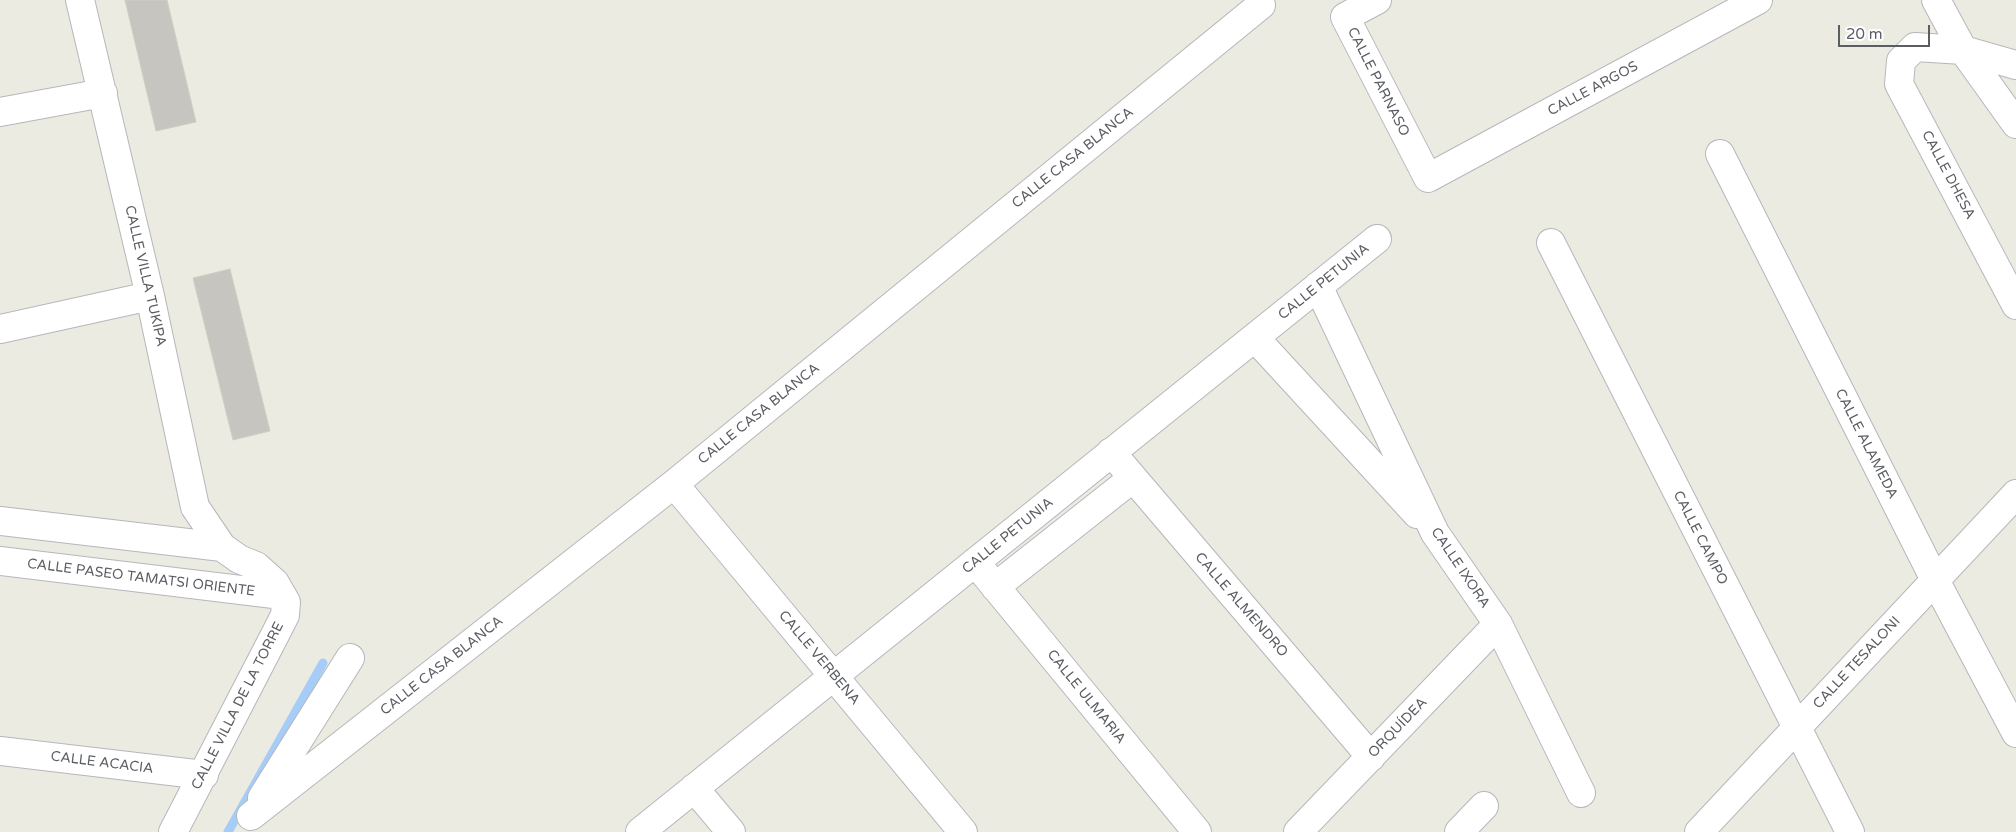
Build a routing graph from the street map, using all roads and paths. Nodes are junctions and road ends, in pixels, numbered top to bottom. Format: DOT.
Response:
graph roads {
  1 [pos="80,0"];
  2 [pos="1377,0"];
  3 [pos="1758,0"];
  4 [pos="1936,0"];
  5 [pos="1261,5"];
  6 [pos="1964,50"];
  7 [pos="2016,65"];
  8 [pos="103,92"];
  9 [pos="0,112"];
  10 [pos="2016,124"];
  11 [pos="1720,154"];
  12 [pos="1428,178"];
  13 [pos="1377,239"];
  14 [pos="1551,243"];
  15 [pos="1318,286"];
  16 [pos="150,296"];
  17 [pos="2016,305"];
  18 [pos="0,329"];
  19 [pos="1255,338"];
  20 [pos="1112,452"];
  21 [pos="1133,478"];
  22 [pos="674,484"];
  23 [pos="2016,494"];
  24 [pos="0,521"];
  25 [pos="1435,533"];
  26 [pos="222,546"];
  27 [pos="0,561"];
  28 [pos="975,562"];
  29 [pos="1935,580"];
  30 [pos="995,587"];
  31 [pos="282,594"];
  32 [pos="1498,624"];
  33 [pos="350,658"];
  34 [pos="834,676"];
  35 [pos="1796,728"];
  36 [pos="2016,733"];
  37 [pos="0,750"];
  38 [pos="1371,757"];
  39 [pos="204,775"];
  40 [pos="694,788"];
  41 [pos="1581,793"];
  42 [pos="1484,806"];
  43 [pos="247,824"];
  44 [pos="173,832"];
  45 [pos="640,832"];
  46 [pos="731,832"];
  47 [pos="963,832"];
  48 [pos="1196,832"];
  49 [pos="1298,832"];
  50 [pos="1458,832"];
  51 [pos="1700,832"];
  52 [pos="1850,832"];
  1 -- 8 [label="street, CALLE VILLA TUKIPA"];
  2 -- 12 [label="street, CALLE PARNASO"];
  3 -- 12 [label="street, CALLE ARGOS"];
  4 -- 6 [label="street"];
  5 -- 22 [label="street, CALLE CASA BLANCA"];
  6 -- 7 [label="street"];
  6 -- 10 [label="street"];
  6 -- 17 [label="street, CALLE DHESA"];
  8 -- 9 [label="street"];
  8 -- 16 [label="street, CALLE VILLA TUKIPA"];
  11 -- 29 [label="street, CALLE ALAMEDA"];
  13 -- 15 [label="street, CALLE PETUNIA"];
  14 -- 35 [label="street, CALLE CAMPO"];
  15 -- 19 [label="street, CALLE PETUNIA"];
  15 -- 25 [label="street, CALLE IXORA"];
  16 -- 18 [label="street"];
  16 -- 26 [label="street, CALLE VILLA TUKIPA"];
  19 -- 20 [label="street, CALLE PETUNIA"];
  19 -- 25 [label="street"];
  20 -- 21 [label="street, CALLE ALMENDRO"];
  20 -- 28 [label="street, CALLE PETUNIA"];
  21 -- 30 [label="street"];
  21 -- 38 [label="street, CALLE ALMENDRO"];
  22 -- 34 [label="street, CALLE VERBENA"];
  22 -- 43 [label="street, CALLE CASA BLANCA"];
  23 -- 29 [label="street, CALLE TESALONI"];
  24 -- 26 [label="street"];
  25 -- 32 [label="street, CALLE IXORA"];
  26 -- 31 [label="street"];
  27 -- 31 [label="street, CALLE PASEO TAMATSI ORIENTE"];
  28 -- 30 [label="street, CALLE ULMARIA"];
  28 -- 34 [label="street, CALLE PETUNIA"];
  29 -- 35 [label="street, CALLE TESALONI"];
  29 -- 36 [label="street, CALLE ALAMEDA"];
  30 -- 48 [label="street, CALLE ULMARIA"];
  31 -- 39 [label="street, CALLE VILLA DE LA TORRE"];
  32 -- 38 [label="street, ORQUÍDEA"];
  32 -- 41 [label="street, CALLE IXORA"];
  33 -- 43 [label="street"];
  34 -- 40 [label="street, CALLE PETUNIA"];
  34 -- 47 [label="street, CALLE VERBENA"];
  35 -- 51 [label="street, CALLE TESALONI"];
  35 -- 52 [label="street, CALLE CAMPO"];
  37 -- 39 [label="street, CALLE ACACIA"];
  38 -- 49 [label="street, ORQUÍDEA"];
  39 -- 44 [label="street, CALLE VILLA DE LA TORRE"];
  40 -- 45 [label="street, CALLE PETUNIA"];
  40 -- 46 [label="street"];
  42 -- 50 [label="street"];
}
